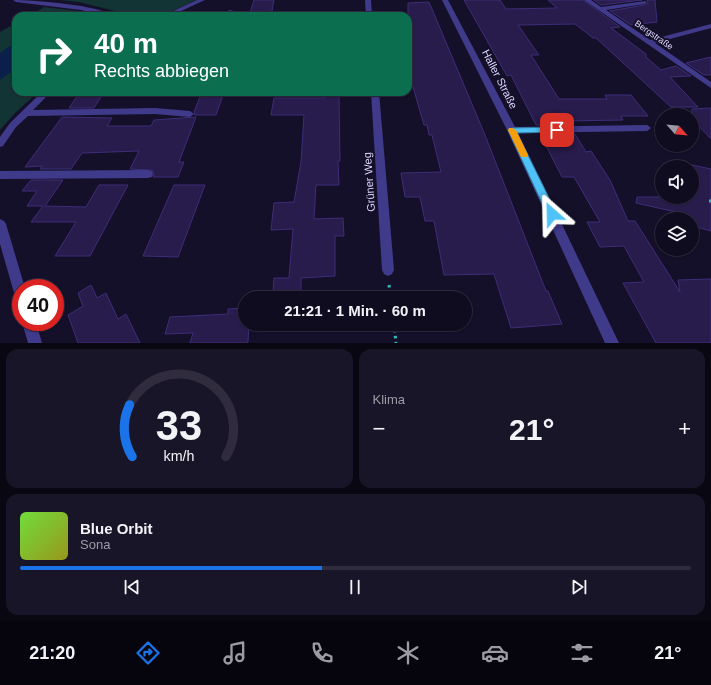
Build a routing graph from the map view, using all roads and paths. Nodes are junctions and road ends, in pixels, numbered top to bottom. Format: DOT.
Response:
graph roads {
  1 [pos="16,0"];
  2 [pos="202,0"];
  3 [pos="368,0"];
  4 [pos="445,0"];
  5 [pos="587,0"];
  6 [pos="644,2"];
  7 [pos="600,9"];
  8 [pos="96,12"];
  9 [pos="174,12"];
  10 [pos="369,12"];
  11 [pos="711,26"];
  12 [pos="649,42"];
  13 [pos="711,86"];
  14 [pos="43,96"];
  15 [pos="375,96"];
  16 [pos="24,113"];
  17 [pos="190,114"];
  18 [pos="647,128"];
  19 [pos="512,130"];
  20 [pos="0,144"];
  21 [pos="148,174"];
  22 [pos="0,175"];
  23 [pos="0,224"];
  24 [pos="388,270"];
  25 [pos="16,279"];
  26 [pos="31,331"];
  27 [pos="395,331"];
  28 [pos="35,343"];
  29 [pos="396,343"];
  30 [pos="612,343"];
  1 -- 8 [label="street"];
  2 -- 9 [label="street"];
  3 -- 10 [label="street"];
  4 -- 19 [label="street, Haller Straße"];
  5 -- 7 [label="street, Bergstraße"];
  6 -- 7 [label="street"];
  7 -- 12 [label="street, Bergstraße"];
  11 -- 12 [label="street"];
  12 -- 13 [label="street, Bergstraße"];
  14 -- 16 [label="street"];
  15 -- 24 [label="street, Grüner Weg"];
  16 -- 17 [label="street"];
  16 -- 20 [label="street"];
  18 -- 19 [label="street"];
  19 -- 30 [label="street, Haller Straße"];
  21 -- 22 [label="street"];
  23 -- 25 [label="street"];
  26 -- 28 [label="street"];
  27 -- 29 [label="path"];
}
